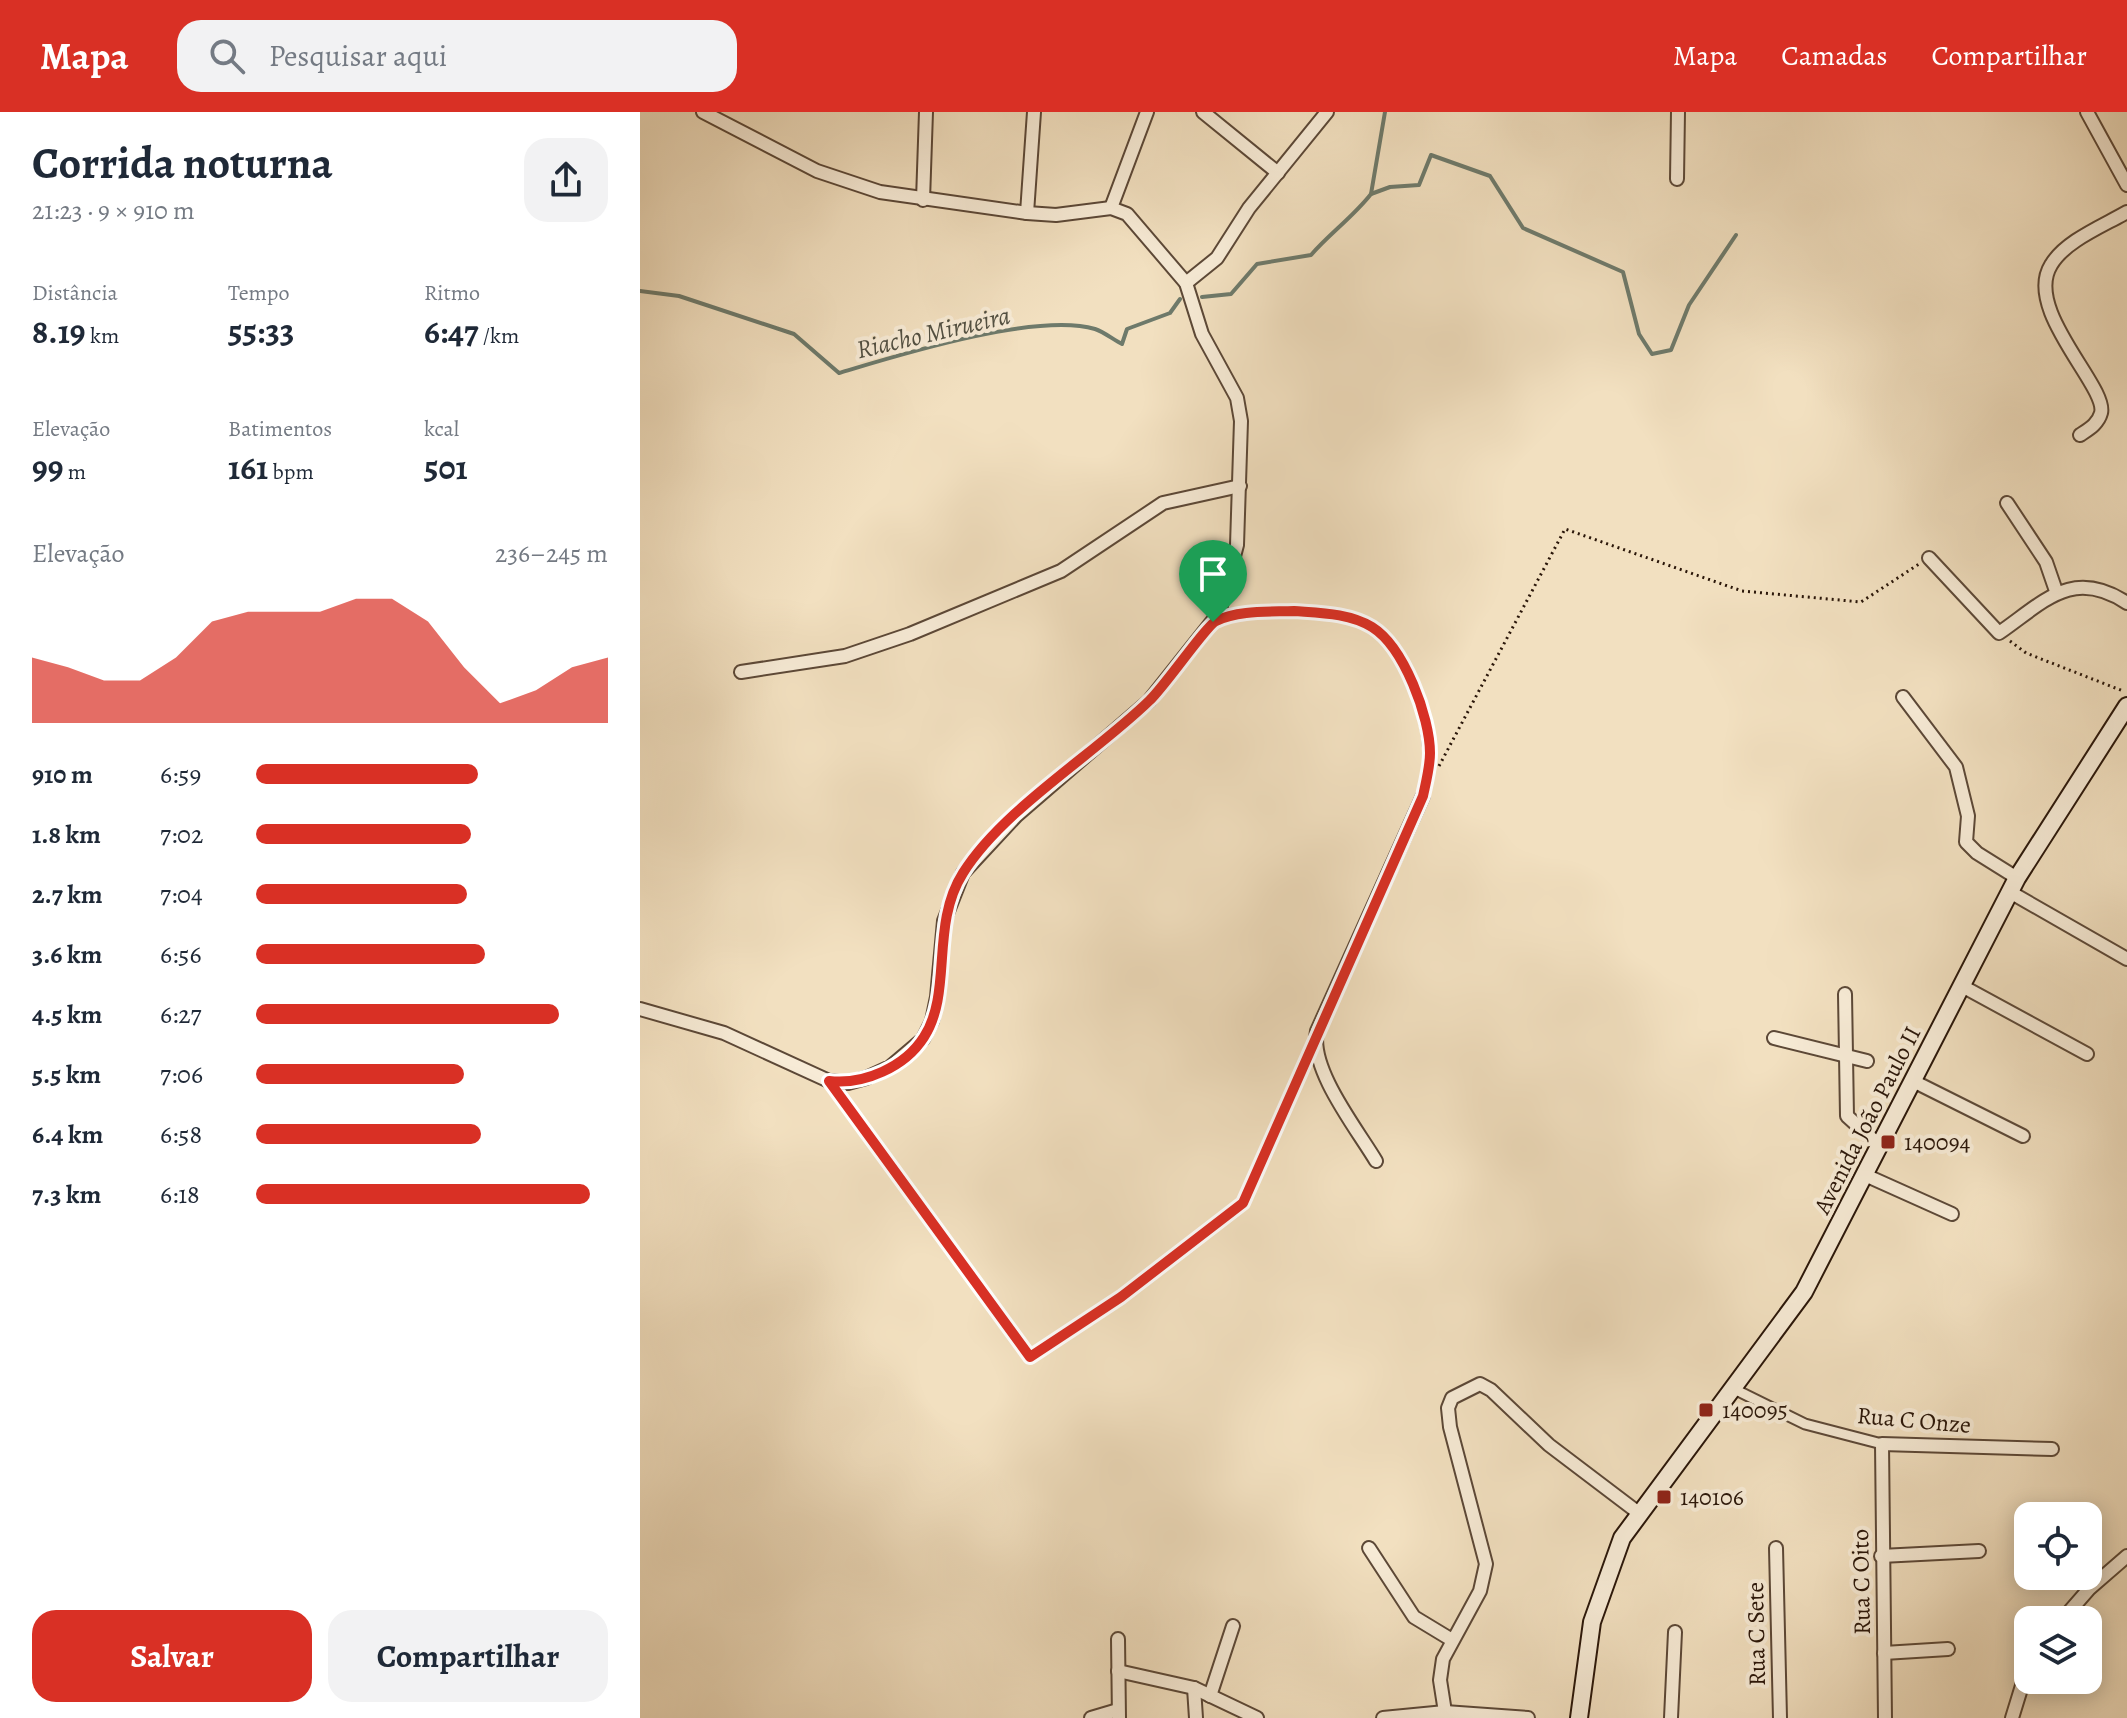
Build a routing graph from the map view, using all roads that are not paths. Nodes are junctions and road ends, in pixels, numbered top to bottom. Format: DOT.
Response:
graph roads {
  1 [pos="703,112"];
  2 [pos="926,112"];
  3 [pos="1034,112"];
  4 [pos="1147,112"];
  5 [pos="1203,112"];
  6 [pos="1327,112"];
  7 [pos="1678,112"];
  8 [pos="2087,112"];
  9 [pos="1278,173"];
  10 [pos="1677,179"];
  11 [pos="2127,185"];
  12 [pos="923,200"];
  13 [pos="1111,208"];
  14 [pos="2127,212"];
  15 [pos="1027,213"];
  16 [pos="1186,283"];
  17 [pos="2080,435"];
  18 [pos="1240,486"];
  19 [pos="2007,503"];
  20 [pos="1929,558"];
  21 [pos="2056,591"];
  22 [pos="2127,603"];
  23 [pos="1213,622"];
  24 [pos="741,672"];
  25 [pos="1903,697"];
  26 [pos="2127,706"];
  27 [pos="1423,796"];
  28 [pos="2014,885"];
  29 [pos="2127,959"];
  30 [pos="1962,986"];
  31 [pos="1845,994"];
  32 [pos="640,1009"];
  33 [pos="1774,1038"];
  34 [pos="2087,1054"];
  35 [pos="1847,1056"];
  36 [pos="1867,1061"];
  37 [pos="1915,1082"];
  38 [pos="2023,1136"];
  39 [pos="1880,1146"];
  40 [pos="1376,1161"];
  41 [pos="1865,1175"];
  42 [pos="1952,1214"];
  43 [pos="1734,1389"];
  44 [pos="1882,1444"];
  45 [pos="2052,1449"];
  46 [pos="1640,1514"];
  47 [pos="1369,1548"];
  48 [pos="1776,1548"];
  49 [pos="1979,1551"];
  50 [pos="1881,1556"];
  51 [pos="2127,1556"];
  52 [pos="2074,1606"];
  53 [pos="1233,1626"];
  54 [pos="1675,1632"];
  55 [pos="1118,1639"];
  56 [pos="1452,1640"];
  57 [pos="1948,1649"];
  58 [pos="1884,1653"];
  59 [pos="1118,1671"];
  60 [pos="1194,1688"];
  61 [pos="2019,1694"];
  62 [pos="1210,1696"];
  63 [pos="1119,1714"];
  64 [pos="1438,1715"];
  65 [pos="1091,1718"];
  66 [pos="1196,1718"];
  67 [pos="1257,1718"];
  68 [pos="1383,1718"];
  69 [pos="1528,1718"];
  70 [pos="1579,1718"];
  71 [pos="1671,1718"];
  72 [pos="1780,1718"];
  73 [pos="1885,1718"];
  74 [pos="2012,1718"];
  1 -- 12 [label="street"];
  2 -- 12 [label="street"];
  3 -- 15 [label="street"];
  4 -- 13 [label="street"];
  5 -- 9 [label="street"];
  6 -- 9 [label="street"];
  7 -- 10 [label="street"];
  8 -- 11 [label="street"];
  9 -- 16 [label="street"];
  12 -- 15 [label="street"];
  13 -- 15 [label="street"];
  13 -- 16 [label="street"];
  14 -- 17 [label="street"];
  16 -- 18 [label="street"];
  18 -- 23 [label="street"];
  18 -- 24 [label="street"];
  19 -- 21 [label="street"];
  20 -- 21 [label="street"];
  21 -- 22 [label="street"];
  23 -- 27 [label="lane"];
  23 -- 32 [label="street"];
  25 -- 28 [label="street"];
  26 -- 28 [label="main road, Avenida João Paulo II"];
  27 -- 40 [label="street"];
  28 -- 29 [label="street"];
  28 -- 30 [label="main road, Avenida João Paulo II"];
  30 -- 34 [label="street"];
  30 -- 37 [label="main road, Avenida João Paulo II"];
  31 -- 35 [label="street"];
  33 -- 35 [label="street"];
  35 -- 36 [label="street"];
  35 -- 39 [label="street"];
  37 -- 38 [label="street"];
  37 -- 39 [label="main road, Avenida João Paulo II"];
  39 -- 41 [label="main road, Avenida João Paulo II"];
  41 -- 42 [label="street"];
  41 -- 43 [label="main road, Avenida João Paulo II"];
  43 -- 44 [label="street, Rua C Onze"];
  43 -- 46 [label="main road, Avenida João Paulo II"];
  44 -- 45 [label="street, Rua C Onze"];
  44 -- 50 [label="street, Rua C Oito"];
  46 -- 56 [label="street"];
  46 -- 70 [label="main road, Avenida João Paulo II"];
  47 -- 56 [label="street"];
  48 -- 72 [label="street, Rua C Sete"];
  49 -- 50 [label="street"];
  50 -- 58 [label="street, Rua C Oito"];
  51 -- 52 [label="street"];
  53 -- 62 [label="street"];
  54 -- 71 [label="street"];
  55 -- 59 [label="street"];
  56 -- 64 [label="street"];
  57 -- 58 [label="street"];
  58 -- 73 [label="street, Rua C Oito"];
  59 -- 60 [label="street"];
  59 -- 63 [label="street"];
  60 -- 62 [label="street"];
  60 -- 66 [label="street"];
  61 -- 74 [label="street"];
  62 -- 67 [label="street"];
  63 -- 65 [label="street"];
  64 -- 68 [label="street"];
  64 -- 69 [label="street"];
}
